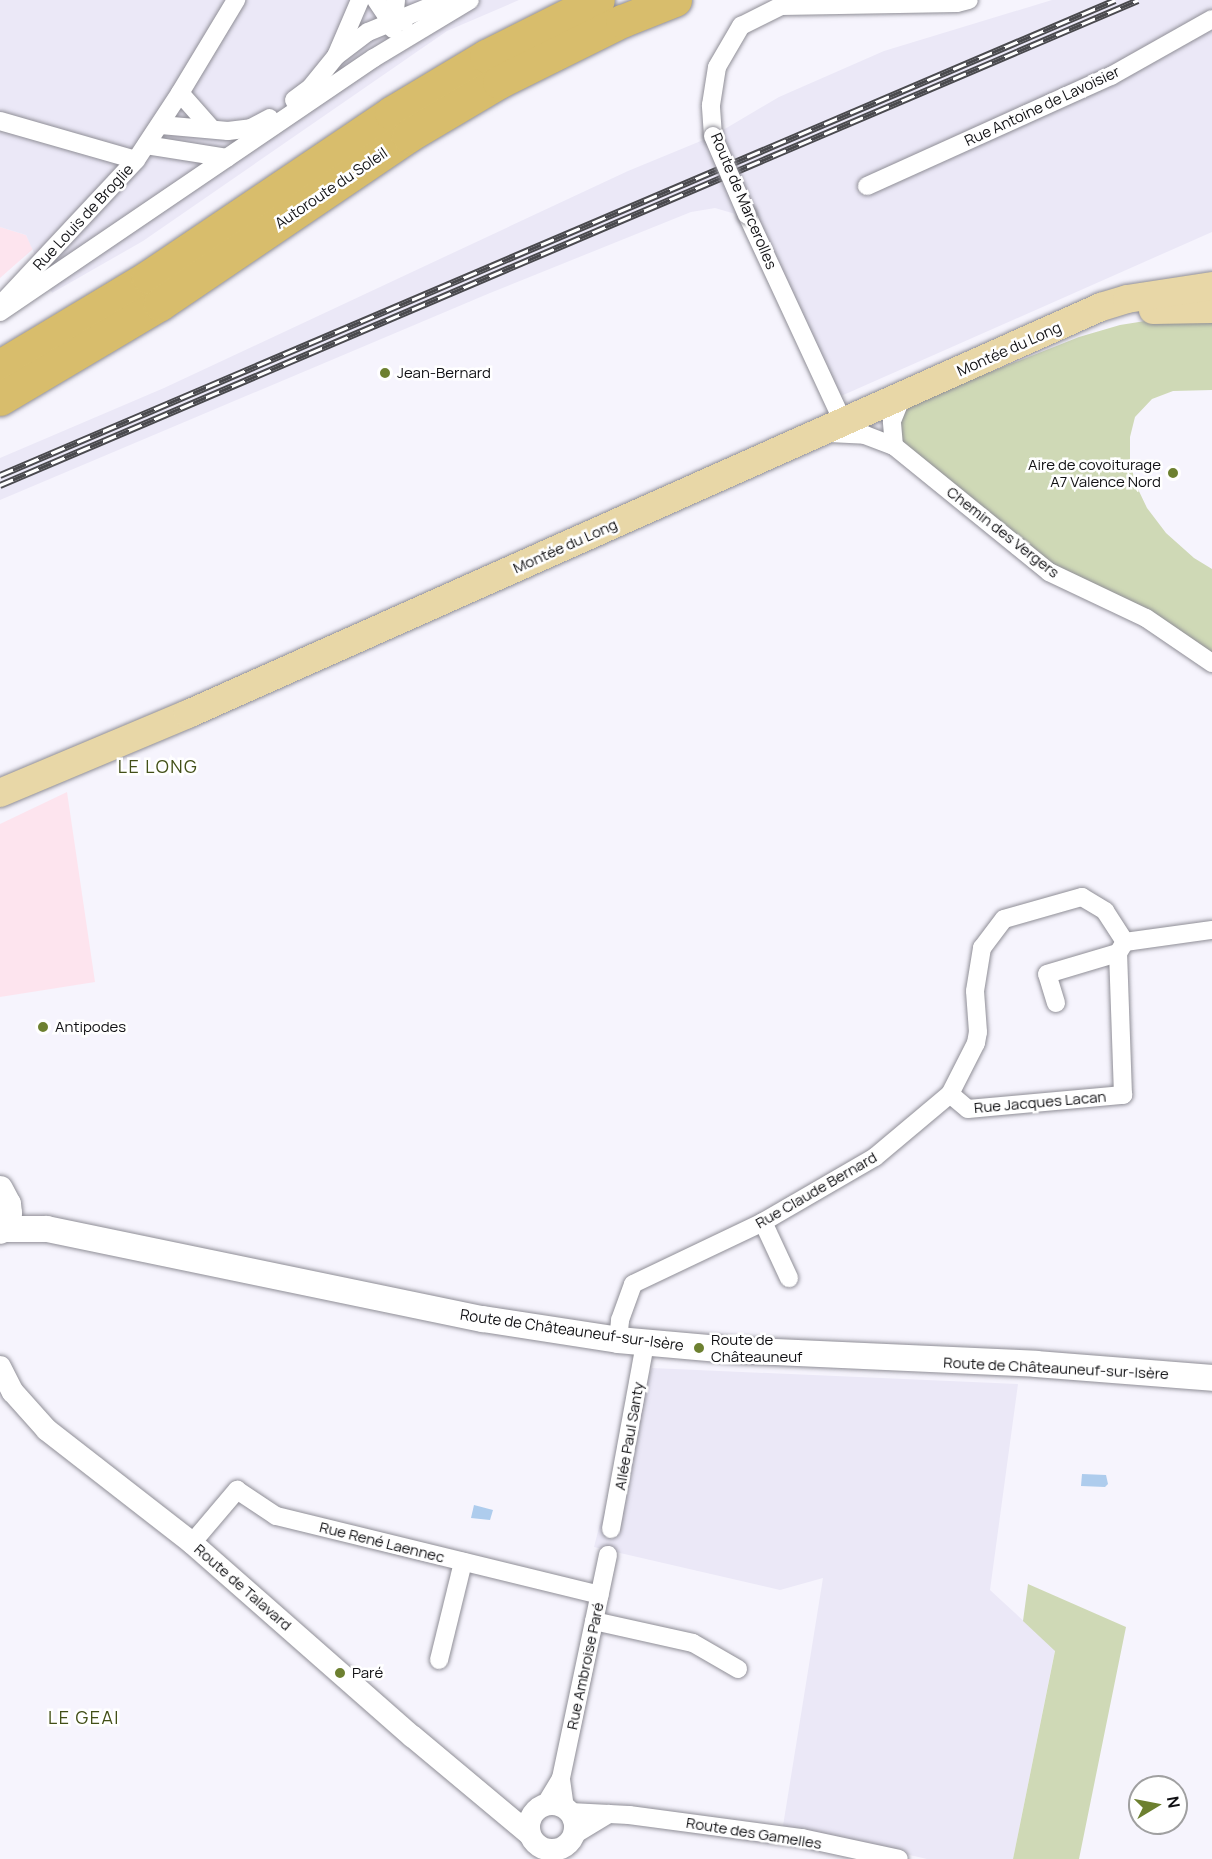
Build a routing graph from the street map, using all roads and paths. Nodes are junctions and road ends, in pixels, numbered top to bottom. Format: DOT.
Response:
graph roads {
  1 [pos="236,0"];
  2 [pos="360,0"];
  3 [pos="376,0"];
  4 [pos="396,0"];
  5 [pos="414,0"];
  6 [pos="470,0"];
  7 [pos="598,0"];
  8 [pos="675,0"];
  9 [pos="969,0"];
  10 [pos="442,2"];
  11 [pos="1212,19"];
  12 [pos="394,20"];
  13 [pos="429,25"];
  14 [pos="336,56"];
  15 [pos="374,58"];
  16 [pos="180,93"];
  17 [pos="0,121"];
  18 [pos="160,125"];
  19 [pos="211,128"];
  20 [pos="141,153"];
  21 [pos="227,158"];
  22 [pos="867,186"];
  23 [pos="1212,286"];
  24 [pos="0,305"];
  25 [pos="1212,309"];
  26 [pos="0,312"];
  27 [pos="1074,321"];
  28 [pos="0,366"];
  29 [pos="902,396"];
  30 [pos="0,399"];
  31 [pos="843,422"];
  32 [pos="816,435"];
  33 [pos="894,446"];
  34 [pos="1212,663"];
  35 [pos="56,772"];
  36 [pos="0,793"];
  37 [pos="0,800"];
  38 [pos="1212,930"];
  39 [pos="1121,948"];
  40 [pos="1056,1003"];
  41 [pos="950,1094"];
  42 [pos="4,1196"];
  43 [pos="763,1222"];
  44 [pos="47,1229"];
  45 [pos="1,1230"];
  46 [pos="789,1278"];
  47 [pos="618,1340"];
  48 [pos="645,1343"];
  49 [pos="0,1366"];
  50 [pos="1212,1378"];
  51 [pos="611,1529"];
  52 [pos="192,1543"];
  53 [pos="608,1555"];
  54 [pos="463,1562"];
  55 [pos="600,1595"];
  56 [pos="594,1621"];
  57 [pos="439,1660"];
  58 [pos="738,1669"];
  59 [pos="493,1803"];
  60 [pos="554,1808"];
  61 [pos="609,1814"];
  62 [pos="572,1846"];
  63 [pos="542,1848"];
  64 [pos="899,1859"];
  1 -- 16 [label="street, Rue Louis de Broglie"];
  2 -- 14 [label="street"];
  3 -- 12 [label="street"];
  4 -- 12 [label="street"];
  5 -- 10 [label="street"];
  6 -- 13 [label="street"];
  7 -- 28 [label="highway, Autoroute du Soleil"];
  8 -- 30 [label="highway, Autoroute du Soleil"];
  9 -- 31 [label="street, Route de Marcerolles, bridge"];
  10 -- 12 [label="street"];
  11 -- 22 [label="street, Rue Antoine de Lavoisier"];
  12 -- 13 [label="street"];
  12 -- 14 [label="street"];
  12 -- 15 [label="street"];
  13 -- 15 [label="street"];
  14 -- 19 [label="street"];
  15 -- 21 [label="street"];
  16 -- 18 [label="street, Rue Louis de Broglie"];
  16 -- 19 [label="street"];
  17 -- 20 [label="street"];
  18 -- 19 [label="street"];
  18 -- 20 [label="street, Rue Louis de Broglie"];
  20 -- 21 [label="street"];
  20 -- 24 [label="street, Rue Louis de Broglie"];
  21 -- 26 [label="street"];
  23 -- 27 [label="main road, Montée du Long"];
  25 -- 27 [label="main road, Montée du Long"];
  27 -- 29 [label="main road, Montée du Long"];
  29 -- 31 [label="main road, Montée du Long"];
  29 -- 33 [label="street"];
  31 -- 32 [label="main road, Montée du Long"];
  32 -- 33 [label="street"];
  32 -- 35 [label="main road, Montée du Long"];
  33 -- 34 [label="street, Chemin des Vergers"];
  35 -- 36 [label="main road, Montée du Long"];
  35 -- 37 [label="main road, Montée du Long"];
  38 -- 39 [label="street"];
  39 -- 40 [label="street"];
  39 -- 41 [label="street, Rue Jacques Lacan"];
  39 -- 41 [label="street, Rue Claude Bernard"];
  41 -- 43 [label="street, Rue Claude Bernard"];
  42 -- 44 [label="main road, Route de Châteauneuf-sur-Isère"];
  42 -- 45 [label="main road"];
  43 -- 46 [label="street"];
  43 -- 47 [label="street, Rue Claude Bernard"];
  44 -- 45 [label="main road, Route de Châteauneuf-sur-Isère"];
  44 -- 47 [label="main road, Route de Châteauneuf-sur-Isère"];
  47 -- 48 [label="main road, Route de Châteauneuf-sur-Isère"];
  48 -- 50 [label="main road, Route de Châteauneuf-sur-Isère"];
  48 -- 51 [label="street, Allée Paul Santy"];
  49 -- 52 [label="street, Route de Talavard"];
  52 -- 54 [label="street, Rue René Laennec"];
  52 -- 59 [label="street, Route de Talavard"];
  53 -- 55 [label="street, Rue Ambroise Paré"];
  54 -- 55 [label="street, Rue René Laennec"];
  54 -- 57 [label="street"];
  55 -- 56 [label="street, Rue Ambroise Paré"];
  56 -- 58 [label="street"];
  56 -- 60 [label="street, Rue Ambroise Paré"];
  59 -- 60 [label="street"];
  59 -- 63 [label="street, Route de Talavard"];
  60 -- 61 [label="street, Route des Gamelles"];
  60 -- 62 [label="street"];
  60 -- 63 [label="street"];
  61 -- 62 [label="street"];
  61 -- 64 [label="street, Route des Gamelles"];
  62 -- 63 [label="street"];
}
